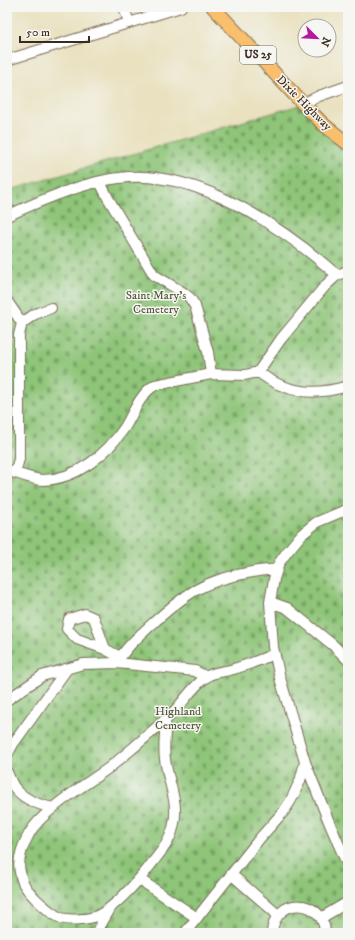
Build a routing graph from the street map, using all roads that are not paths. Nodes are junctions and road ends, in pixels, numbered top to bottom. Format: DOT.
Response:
graph roads {
  1 [pos="124,7"];
  2 [pos="181,7"];
  3 [pos="213,7"];
  4 [pos="130,23"];
  5 [pos="7,60"];
  6 [pos="348,86"];
  7 [pos="303,104"];
  8 [pos="348,144"];
  9 [pos="100,182"];
  10 [pos="7,216"];
  11 [pos="348,271"];
  12 [pos="337,275"];
  13 [pos="7,301"];
  14 [pos="51,308"];
  15 [pos="22,323"];
  16 [pos="258,372"];
  17 [pos="211,374"];
  18 [pos="348,386"];
  19 [pos="11,471"];
  20 [pos="348,509"];
  21 [pos="277,570"];
  22 [pos="270,602"];
  23 [pos="105,649"];
  24 [pos="274,654"];
  25 [pos="118,660"];
  26 [pos="348,660"];
  27 [pos="67,669"];
  28 [pos="207,677"];
  29 [pos="7,700"];
  30 [pos="166,720"];
  31 [pos="7,755"];
  32 [pos="305,762"];
  33 [pos="7,772"];
  34 [pos="53,808"];
  35 [pos="348,866"];
  36 [pos="231,874"];
  37 [pos="139,879"];
  38 [pos="348,902"];
  39 [pos="111,907"];
  40 [pos="278,915"];
  41 [pos="197,918"];
  42 [pos="321,918"];
  43 [pos="96,933"];
  44 [pos="185,933"];
  45 [pos="272,933"];
  46 [pos="325,933"];
  1 -- 4 [label="street"];
  2 -- 4 [label="street"];
  3 -- 7 [label="main road, Dixie Highway / US 25"];
  4 -- 5 [label="street"];
  6 -- 7 [label="street"];
  7 -- 8 [label="main road, Dixie Highway / US 25"];
  9 -- 10 [label="street"];
  9 -- 12 [label="street"];
  9 -- 17 [label="street"];
  11 -- 12 [label="street"];
  12 -- 16 [label="street"];
  13 -- 15 [label="street"];
  14 -- 15 [label="street"];
  15 -- 19 [label="street"];
  16 -- 17 [label="street"];
  16 -- 18 [label="street"];
  17 -- 19 [label="street"];
  20 -- 21 [label="street"];
  21 -- 22 [label="street"];
  21 -- 25 [label="street"];
  22 -- 24 [label="street"];
  22 -- 26 [label="street"];
  23 -- 25 [label="street"];
  24 -- 28 [label="street"];
  24 -- 32 [label="street"];
  25 -- 27 [label="street"];
  25 -- 28 [label="street"];
  27 -- 29 [label="street"];
  27 -- 31 [label="street"];
  28 -- 30 [label="street"];
  30 -- 34 [label="street"];
  30 -- 37 [label="street"];
  32 -- 35 [label="street"];
  32 -- 36 [label="street"];
  33 -- 34 [label="street"];
  34 -- 39 [label="street"];
  36 -- 40 [label="street"];
  36 -- 41 [label="street"];
  37 -- 39 [label="street"];
  37 -- 41 [label="street"];
  38 -- 42 [label="street"];
  39 -- 43 [label="street"];
  40 -- 42 [label="street"];
  40 -- 45 [label="street"];
  41 -- 44 [label="street"];
  42 -- 46 [label="street"];
}
